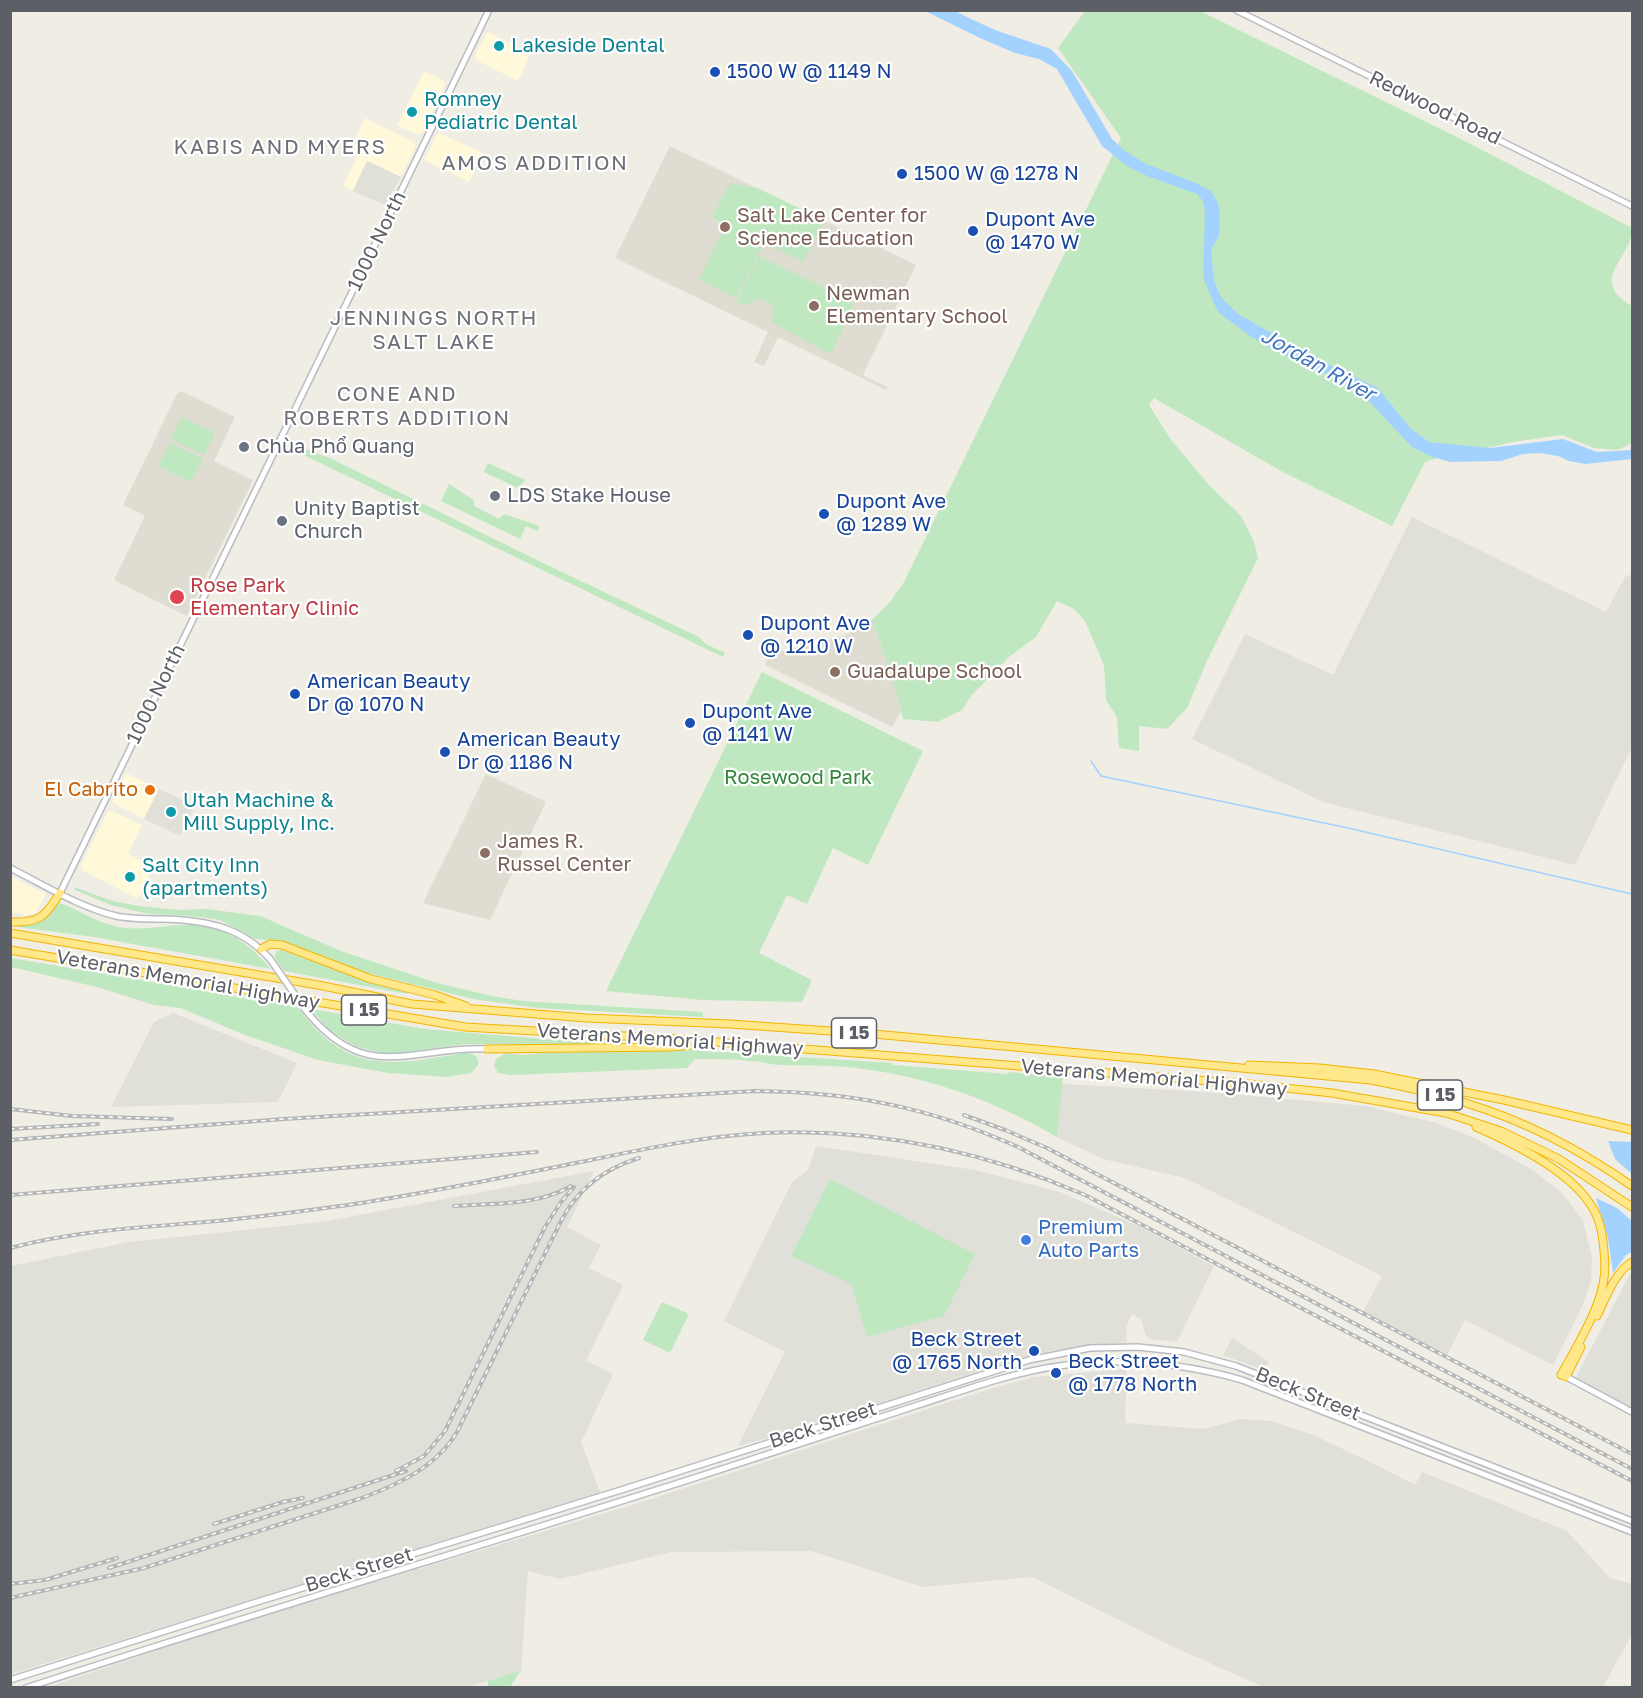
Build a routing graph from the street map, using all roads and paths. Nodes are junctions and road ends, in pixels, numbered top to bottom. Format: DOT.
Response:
graph roads {
  1 [pos="489,10"];
  2 [pos="1236,10"];
  3 [pos="1632,206"];
  4 [pos="10,868"];
  5 [pos="60,893"];
  6 [pos="10,922"];
  7 [pos="10,933"];
  8 [pos="261,949"];
  9 [pos="10,950"];
  10 [pos="480,1010"];
  11 [pos="720,1043"];
  12 [pos="487,1049"];
  13 [pos="1228,1067"];
  14 [pos="1446,1113"];
  15 [pos="1632,1130"];
  16 [pos="1632,1186"];
  17 [pos="1632,1207"];
  18 [pos="1632,1262"];
  19 [pos="1564,1376"];
  20 [pos="1632,1412"];
  21 [pos="1632,1521"];
  22 [pos="1632,1532"];
  23 [pos="26,1676"];
  24 [pos="10,1680"];
  25 [pos="10,1685"];
  26 [pos="26,1688"];
  1 -- 5 [label="main road, 1000 North"];
  2 -- 3 [label="main road, Redwood Road"];
  4 -- 5 [label="main road"];
  5 -- 6 [label="highway"];
  5 -- 8 [label="main road"];
  7 -- 10 [label="highway, Veterans Memorial Highway / I 15"];
  8 -- 10 [label="highway"];
  8 -- 12 [label="main road, bridge"];
  9 -- 11 [label="highway, Veterans Memorial Highway / I 15"];
  10 -- 13 [label="highway, Veterans Memorial Highway / I 15"];
  11 -- 12 [label="highway"];
  11 -- 14 [label="highway, Veterans Memorial Highway / I 15"];
  13 -- 15 [label="highway"];
  13 -- 16 [label="highway, Veterans Memorial Highway / I 15"];
  14 -- 17 [label="highway, Veterans Memorial Highway / I 15"];
  14 -- 19 [label="highway"];
  18 -- 19 [label="highway"];
  19 -- 20 [label="main road"];
  21 -- 23 [label="main road, Beck Street"];
  22 -- 26 [label="main road, Beck Street"];
  23 -- 24 [label="main road, Beck Street"];
  23 -- 25 [label="main road"];
}
